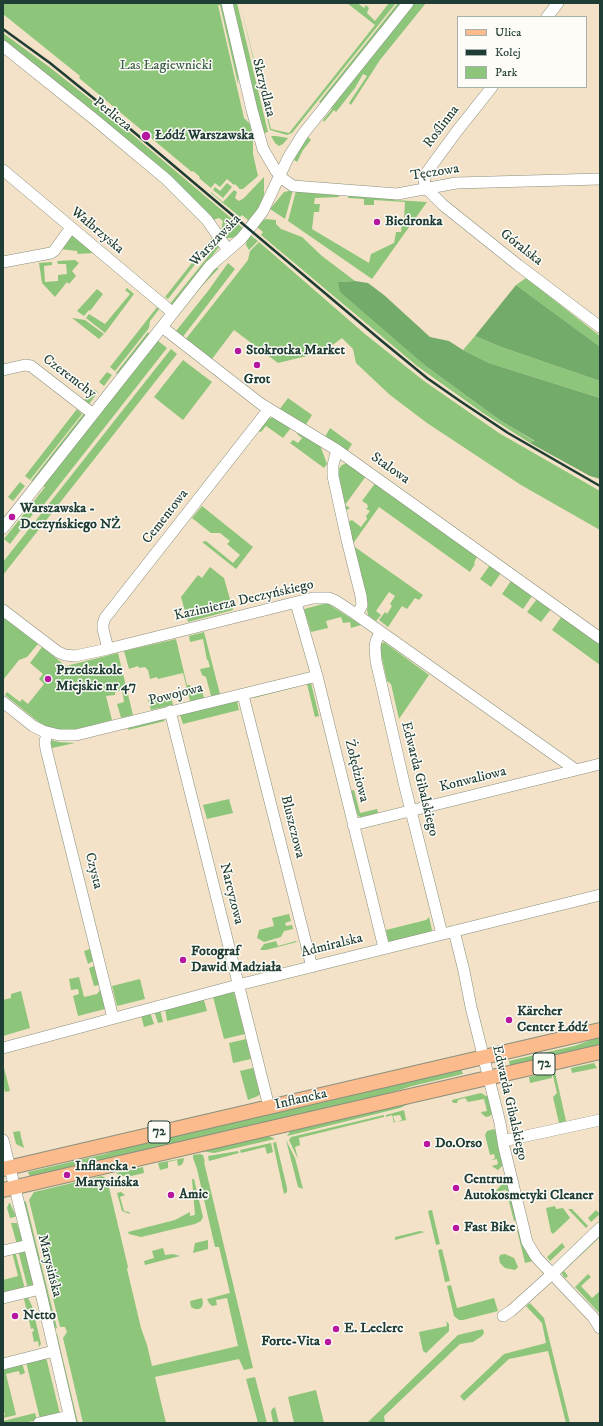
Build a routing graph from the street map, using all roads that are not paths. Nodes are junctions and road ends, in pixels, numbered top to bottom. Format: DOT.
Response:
graph roads {
  1 [pos="227,3"];
  2 [pos="408,3"];
  3 [pos="558,3"];
  4 [pos="548,16"];
  5 [pos="3,46"];
  6 [pos="491,88"];
  7 [pos="3,170"];
  8 [pos="280,175"];
  9 [pos="600,179"];
  10 [pos="426,188"];
  11 [pos="70,228"];
  12 [pos="228,250"];
  13 [pos="3,262"];
  14 [pos="173,313"];
  15 [pos="162,327"];
  16 [pos="600,327"];
  17 [pos="3,370"];
  18 [pos="269,409"];
  19 [pos="93,414"];
  20 [pos="337,450"];
  21 [pos="3,528"];
  22 [pos="296,603"];
  23 [pos="3,610"];
  24 [pos="357,615"];
  25 [pos="380,632"];
  26 [pos="600,638"];
  27 [pos="108,649"];
  28 [pos="316,676"];
  29 [pos="243,695"];
  30 [pos="3,702"];
  31 [pos="170,712"];
  32 [pos="47,733"];
  33 [pos="600,764"];
  34 [pos="576,770"];
  35 [pos="411,810"];
  36 [pos="353,825"];
  37 [pos="600,895"];
  38 [pos="454,931"];
  39 [pos="442,934"];
  40 [pos="384,948"];
  41 [pos="312,966"];
  42 [pos="238,985"];
  43 [pos="114,1018"];
  44 [pos="600,1030"];
  45 [pos="3,1048"];
  46 [pos="600,1052"];
  47 [pos="484,1058"];
  48 [pos="489,1077"];
  49 [pos="269,1107"];
  50 [pos="600,1120"];
  51 [pos="3,1140"];
  52 [pos="503,1142"];
  53 [pos="6,1168"];
  54 [pos="8,1188"];
  55 [pos="600,1228"];
  56 [pos="29,1245"];
  57 [pos="3,1251"];
  58 [pos="552,1274"];
  59 [pos="40,1289"];
  60 [pos="3,1298"];
  61 [pos="503,1316"];
  62 [pos="600,1328"];
  63 [pos="54,1351"];
  64 [pos="3,1364"];
  65 [pos="70,1419"];
  66 [pos="38,1423"];
  1 -- 8 [label="street, Skrzydlata"];
  2 -- 8 [label="street, Warszawska"];
  3 -- 4 [label="street"];
  5 -- 12 [label="street, Perlicza"];
  6 -- 10 [label="street, Roślinna"];
  7 -- 11 [label="street, Wałbrzyska"];
  8 -- 10 [label="street, Tęczowa"];
  8 -- 12 [label="street, Warszawska"];
  9 -- 10 [label="street, Tęczowa"];
  10 -- 16 [label="street, Góralska"];
  11 -- 13 [label="street"];
  11 -- 14 [label="street, Wałbrzyska"];
  12 -- 14 [label="street, Warszawska"];
  14 -- 15 [label="street, Warszawska"];
  15 -- 18 [label="street, Stalowa"];
  15 -- 19 [label="street, Warszawska"];
  17 -- 19 [label="street, Czeremchy"];
  18 -- 20 [label="street, Stalowa"];
  18 -- 27 [label="street, Cementowa"];
  19 -- 21 [label="street, Warszawska"];
  20 -- 24 [label="street"];
  20 -- 26 [label="street, Stalowa"];
  22 -- 24 [label="street, Kazimierza Deczyńskiego"];
  22 -- 27 [label="street, Kazimierza Deczyńskiego"];
  22 -- 28 [label="street, Żołędziowa"];
  23 -- 27 [label="street, Kazimierza Deczyńskiego"];
  24 -- 25 [label="street, Kazimierza Deczyńskiego"];
  25 -- 34 [label="street, Kazimierza Deczyńskiego"];
  25 -- 35 [label="street, Edwarda Gibalskiego"];
  28 -- 29 [label="street, Powojowa"];
  28 -- 36 [label="street, Żołędziowa"];
  29 -- 31 [label="street, Powojowa"];
  29 -- 41 [label="street, Bluszczowa"];
  30 -- 32 [label="street, Powojowa"];
  31 -- 32 [label="street, Powojowa"];
  31 -- 42 [label="street, Narcyzowa"];
  32 -- 43 [label="street, Czysta"];
  33 -- 34 [label="street, Konwaliowa"];
  34 -- 35 [label="street, Konwaliowa"];
  35 -- 36 [label="street, Konwaliowa"];
  35 -- 39 [label="street, Edwarda Gibalskiego"];
  36 -- 40 [label="street, Żołędziowa"];
  37 -- 38 [label="street, Admiralska"];
  38 -- 39 [label="street, Admiralska"];
  38 -- 47 [label="street, Edwarda Gibalskiego"];
  39 -- 40 [label="street, Admiralska"];
  40 -- 41 [label="street, Admiralska"];
  41 -- 42 [label="street, Admiralska"];
  42 -- 43 [label="street, Admiralska"];
  42 -- 49 [label="street, Narcyzowa"];
  43 -- 45 [label="street, Admiralska"];
  44 -- 47 [label="main road, Inflancka / 72"];
  46 -- 48 [label="main road, Inflancka / 72"];
  47 -- 48 [label="street, Edwarda Gibalskiego"];
  47 -- 49 [label="main road, Inflancka / 72"];
  48 -- 52 [label="street, Edwarda Gibalskiego"];
  48 -- 54 [label="main road, Inflancka / 72"];
  49 -- 53 [label="main road, Inflancka / 72"];
  50 -- 52 [label="street"];
  51 -- 53 [label="street, Marysińska"];
  52 -- 58 [label="street, Edwarda Gibalskiego"];
  53 -- 54 [label="street, Marysińska"];
  54 -- 56 [label="street, Marysińska"];
  55 -- 58 [label="street"];
  56 -- 57 [label="street"];
  56 -- 59 [label="street, Marysińska"];
  58 -- 61 [label="street"];
  58 -- 62 [label="street, Edwarda Gibalskiego"];
  59 -- 60 [label="street"];
  59 -- 63 [label="street, Marysińska"];
  63 -- 64 [label="street"];
  63 -- 65 [label="street, Marysińska"];
  65 -- 66 [label="street"];
}
